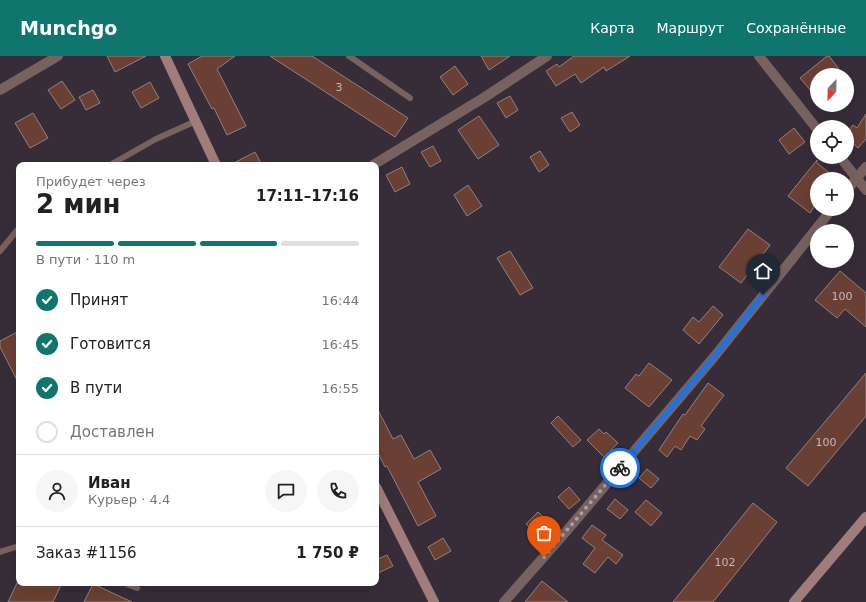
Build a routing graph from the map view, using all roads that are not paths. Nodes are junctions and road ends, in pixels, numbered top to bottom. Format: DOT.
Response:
graph roads {
  1 [pos="58,56"];
  2 [pos="165,56"];
  3 [pos="349,56"];
  4 [pos="547,56"];
  5 [pos="759,56"];
  6 [pos="0,90"];
  7 [pos="410,98"];
  8 [pos="810,120"];
  9 [pos="196,121"];
  10 [pos="115,162"];
  11 [pos="215,162"];
  12 [pos="378,162"];
  13 [pos="845,164"];
  14 [pos="866,167"];
  15 [pos="856,178"];
  16 [pos="854,181"];
  17 [pos="866,190"];
  18 [pos="826,216"];
  19 [pos="16,232"];
  20 [pos="0,251"];
  21 [pos="379,493"];
  22 [pos="866,517"];
  23 [pos="16,547"];
  24 [pos="0,552"];
  25 [pos="132,586"];
  26 [pos="137,588"];
  27 [pos="434,602"];
  28 [pos="504,602"];
  29 [pos="794,602"];
  1 -- 6 [label="street"];
  2 -- 9 [label="street"];
  3 -- 7 [label="lane"];
  4 -- 12 [label="street"];
  5 -- 8 [label="street"];
  9 -- 10 [label="lane"];
  9 -- 11 [label="street"];
  13 -- 15 [label="street"];
  14 -- 15 [label="street"];
  15 -- 16 [label="street"];
  15 -- 17 [label="street"];
  18 -- 28 [label="street"];
  19 -- 20 [label="lane"];
  21 -- 27 [label="street"];
  22 -- 29 [label="street"];
  23 -- 24 [label="lane"];
  25 -- 26 [label="lane"];
}
